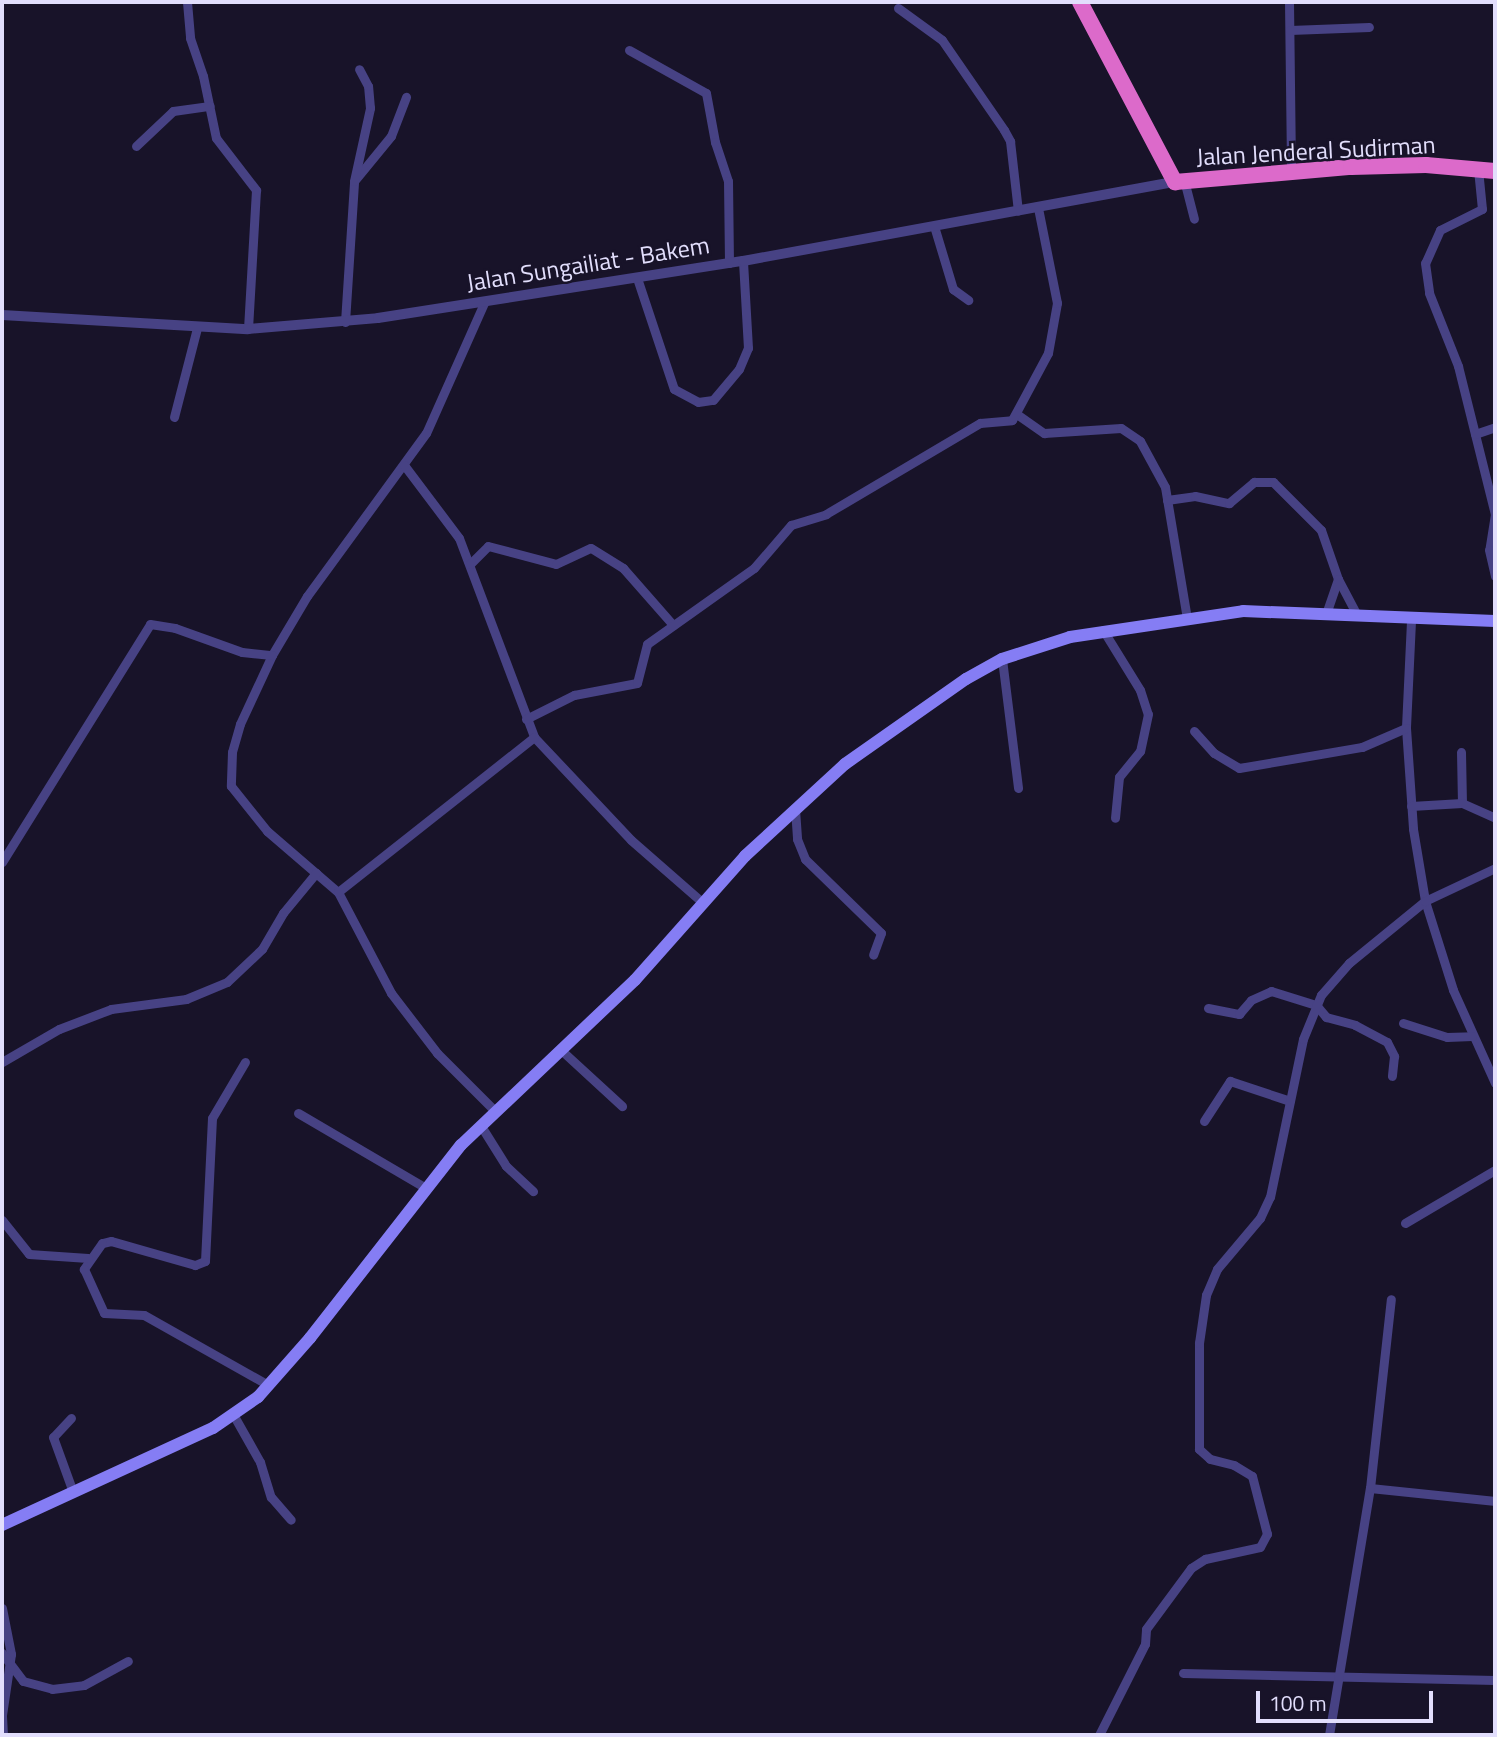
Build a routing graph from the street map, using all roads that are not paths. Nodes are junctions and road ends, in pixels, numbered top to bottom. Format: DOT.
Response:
graph roads {
  1 [pos="187,2"];
  2 [pos="1080,2"];
  3 [pos="1289,2"];
  4 [pos="898,8"];
  5 [pos="1369,27"];
  6 [pos="1290,30"];
  7 [pos="629,50"];
  8 [pos="359,69"];
  9 [pos="406,97"];
  10 [pos="210,106"];
  11 [pos="136,146"];
  12 [pos="1478,169"];
  13 [pos="1291,171"];
  14 [pos="1495,171"];
  15 [pos="354,181"];
  16 [pos="1179,181"];
  17 [pos="1038,208"];
  18 [pos="1018,211"];
  19 [pos="1194,219"];
  20 [pos="934,226"];
  21 [pos="743,261"];
  22 [pos="729,262"];
  23 [pos="637,278"];
  24 [pos="968,300"];
  25 [pos="484,303"];
  26 [pos="2,315"];
  27 [pos="345,322"];
  28 [pos="197,328"];
  29 [pos="248,329"];
  30 [pos="1018,415"];
  31 [pos="174,417"];
  32 [pos="1495,427"];
  33 [pos="1475,434"];
  34 [pos="404,465"];
  35 [pos="1167,500"];
  36 [pos="1495,514"];
  37 [pos="470,564"];
  38 [pos="1495,576"];
  39 [pos="1338,579"];
  40 [pos="1326,614"];
  41 [pos="1357,615"];
  42 [pos="1186,619"];
  43 [pos="1411,621"];
  44 [pos="1495,621"];
  45 [pos="673,625"];
  46 [pos="1103,630"];
  47 [pos="272,655"];
  48 [pos="1002,659"];
  49 [pos="526,719"];
  50 [pos="1406,728"];
  51 [pos="1194,732"];
  52 [pos="534,737"];
  53 [pos="1461,752"];
  54 [pos="1018,788"];
  55 [pos="1462,803"];
  56 [pos="1411,806"];
  57 [pos="795,809"];
  58 [pos="1115,818"];
  59 [pos="1495,818"];
  60 [pos="2,862"];
  61 [pos="1495,868"];
  62 [pos="316,873"];
  63 [pos="338,892"];
  64 [pos="1425,901"];
  65 [pos="702,902"];
  66 [pos="873,955"];
  67 [pos="1316,1005"];
  68 [pos="1208,1008"];
  69 [pos="1403,1023"];
  70 [pos="1472,1036"];
  71 [pos="561,1050"];
  72 [pos="2,1062"];
  73 [pos="245,1062"];
  74 [pos="1392,1076"];
  75 [pos="1495,1083"];
  76 [pos="1290,1101"];
  77 [pos="622,1106"];
  78 [pos="495,1111"];
  79 [pos="298,1113"];
  80 [pos="1204,1121"];
  81 [pos="481,1126"];
  82 [pos="1495,1170"];
  83 [pos="426,1188"];
  84 [pos="533,1191"];
  85 [pos="2,1220"];
  86 [pos="1405,1223"];
  87 [pos="88,1258"];
  88 [pos="1391,1299"];
  89 [pos="268,1385"];
  90 [pos="234,1416"];
  91 [pos="71,1418"];
  92 [pos="1370,1488"];
  93 [pos="73,1492"];
  94 [pos="1495,1501"];
  95 [pos="291,1520"];
  96 [pos="2,1525"];
  97 [pos="2,1608"];
  98 [pos="2,1653"];
  99 [pos="128,1661"];
  100 [pos="10,1666"];
  101 [pos="1338,1673"];
  102 [pos="1183,1674"];
  103 [pos="1495,1679"];
  104 [pos="2,1716"];
  105 [pos="3,1735"];
  106 [pos="1099,1735"];
  107 [pos="1329,1735"];
  1 -- 10 [label="street"];
  2 -- 16 [label="highway, Jalan Jenderal Sudirman"];
  3 -- 6 [label="street"];
  4 -- 18 [label="street"];
  5 -- 6 [label="street"];
  6 -- 13 [label="street"];
  7 -- 22 [label="street"];
  8 -- 15 [label="street"];
  9 -- 15 [label="street"];
  10 -- 11 [label="street"];
  10 -- 29 [label="street"];
  12 -- 13 [label="highway, Jalan Jenderal Sudirman"];
  12 -- 14 [label="highway, Jalan Jenderal Sudirman"];
  12 -- 33 [label="street"];
  13 -- 16 [label="highway, Jalan Jenderal Sudirman"];
  15 -- 27 [label="street"];
  16 -- 17 [label="street, Jalan Sungailiat - Bakem"];
  16 -- 19 [label="street"];
  17 -- 18 [label="street, Jalan Sungailiat - Bakem"];
  17 -- 30 [label="street"];
  18 -- 20 [label="street, Jalan Sungailiat - Bakem"];
  20 -- 21 [label="street, Jalan Sungailiat - Bakem"];
  20 -- 24 [label="street"];
  21 -- 22 [label="street, Jalan Sungailiat - Bakem"];
  21 -- 23 [label="street"];
  22 -- 23 [label="street, Jalan Sungailiat - Bakem"];
  23 -- 25 [label="street, Jalan Sungailiat - Bakem"];
  25 -- 27 [label="street, Jalan Sungailiat - Bakem"];
  25 -- 34 [label="street"];
  26 -- 28 [label="street, Jalan Sungailiat - Bakem"];
  27 -- 29 [label="street, Jalan Sungailiat - Bakem"];
  28 -- 29 [label="street, Jalan Sungailiat - Bakem"];
  28 -- 31 [label="street"];
  30 -- 35 [label="street"];
  30 -- 45 [label="street"];
  32 -- 33 [label="street"];
  33 -- 36 [label="street"];
  34 -- 37 [label="street"];
  34 -- 47 [label="street"];
  35 -- 39 [label="street"];
  35 -- 42 [label="street"];
  36 -- 38 [label="street"];
  37 -- 45 [label="street"];
  37 -- 49 [label="street"];
  39 -- 40 [label="street"];
  39 -- 41 [label="street"];
  40 -- 41 [label="main road"];
  40 -- 42 [label="main road"];
  41 -- 43 [label="main road"];
  42 -- 46 [label="main road"];
  43 -- 44 [label="main road"];
  43 -- 50 [label="street"];
  45 -- 49 [label="street"];
  46 -- 48 [label="main road"];
  46 -- 58 [label="street"];
  47 -- 60 [label="street"];
  47 -- 62 [label="street"];
  48 -- 54 [label="street"];
  48 -- 57 [label="main road"];
  49 -- 52 [label="street"];
  50 -- 51 [label="street"];
  50 -- 56 [label="street"];
  52 -- 63 [label="street"];
  52 -- 65 [label="street"];
  53 -- 55 [label="street"];
  55 -- 56 [label="street"];
  55 -- 59 [label="street"];
  56 -- 64 [label="street"];
  57 -- 65 [label="main road"];
  57 -- 66 [label="street"];
  61 -- 64 [label="street"];
  62 -- 63 [label="street"];
  62 -- 72 [label="street"];
  63 -- 78 [label="street"];
  64 -- 67 [label="street"];
  64 -- 70 [label="street"];
  65 -- 71 [label="main road"];
  67 -- 68 [label="street"];
  67 -- 74 [label="street"];
  67 -- 76 [label="street"];
  69 -- 70 [label="street"];
  70 -- 75 [label="street"];
  71 -- 77 [label="street"];
  71 -- 78 [label="main road"];
  73 -- 87 [label="street"];
  76 -- 80 [label="street"];
  76 -- 106 [label="street"];
  78 -- 81 [label="main road"];
  79 -- 83 [label="street"];
  81 -- 83 [label="main road"];
  81 -- 84 [label="street"];
  82 -- 86 [label="street"];
  83 -- 89 [label="main road"];
  85 -- 87 [label="street"];
  87 -- 89 [label="street"];
  88 -- 92 [label="street"];
  89 -- 90 [label="main road"];
  90 -- 93 [label="main road"];
  90 -- 95 [label="street"];
  91 -- 93 [label="street"];
  92 -- 94 [label="street"];
  92 -- 101 [label="street"];
  93 -- 96 [label="main road"];
  97 -- 100 [label="street"];
  98 -- 100 [label="street"];
  99 -- 100 [label="street"];
  100 -- 104 [label="street"];
  101 -- 102 [label="street"];
  101 -- 103 [label="street"];
  101 -- 107 [label="street"];
  104 -- 105 [label="street"];
}
